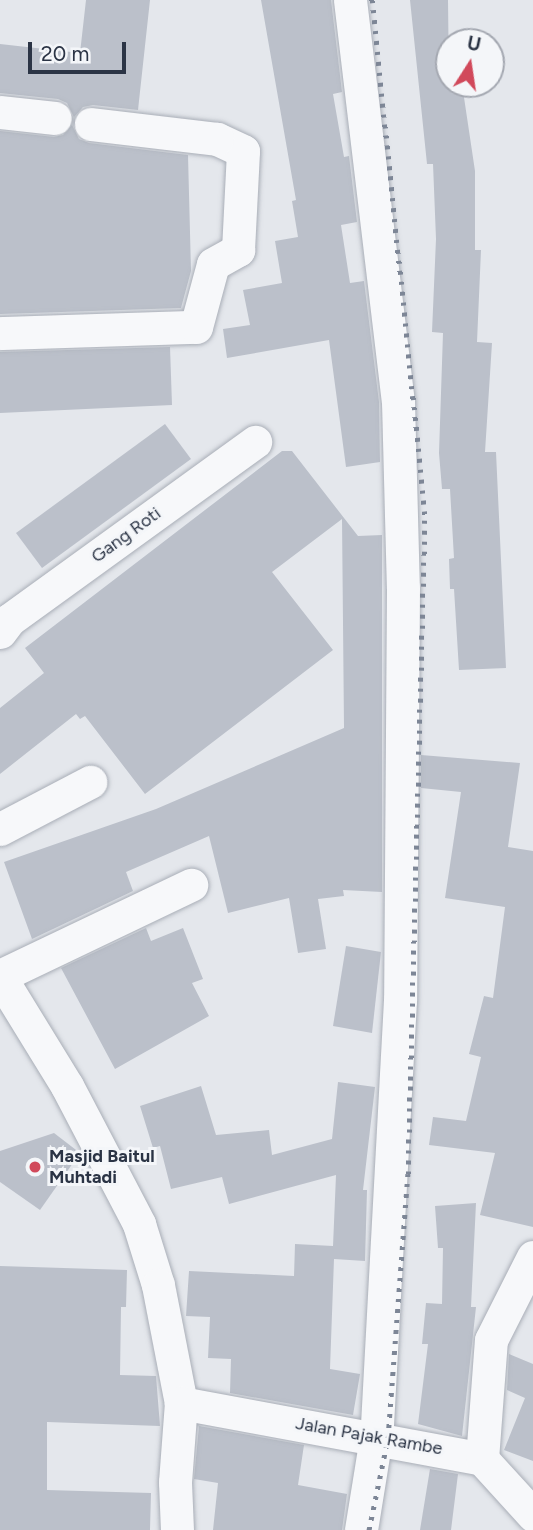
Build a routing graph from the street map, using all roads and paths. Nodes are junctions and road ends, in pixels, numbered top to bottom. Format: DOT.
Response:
graph roads {
  1 [pos="350,0"];
  2 [pos="0,112"];
  3 [pos="55,118"];
  4 [pos="91,124"];
  5 [pos="0,333"];
  6 [pos="255,442"];
  7 [pos="0,632"];
  8 [pos="90,782"];
  9 [pos="0,829"];
  10 [pos="191,885"];
  11 [pos="0,976"];
  12 [pos="533,1257"];
  13 [pos="181,1403"];
  14 [pos="376,1437"];
  15 [pos="482,1459"];
  16 [pos="533,1515"];
  17 [pos="177,1530"];
  18 [pos="361,1530"];
  1 -- 14 [label="street"];
  2 -- 3 [label="street"];
  4 -- 5 [label="street"];
  6 -- 7 [label="street, Gang Roti"];
  8 -- 9 [label="street"];
  10 -- 11 [label="street"];
  11 -- 13 [label="street"];
  12 -- 15 [label="street"];
  13 -- 14 [label="street, Jalan Pajak Rambe"];
  13 -- 17 [label="street"];
  14 -- 15 [label="street, Jalan Pajak Rambe"];
  14 -- 18 [label="street"];
  15 -- 16 [label="street"];
}
